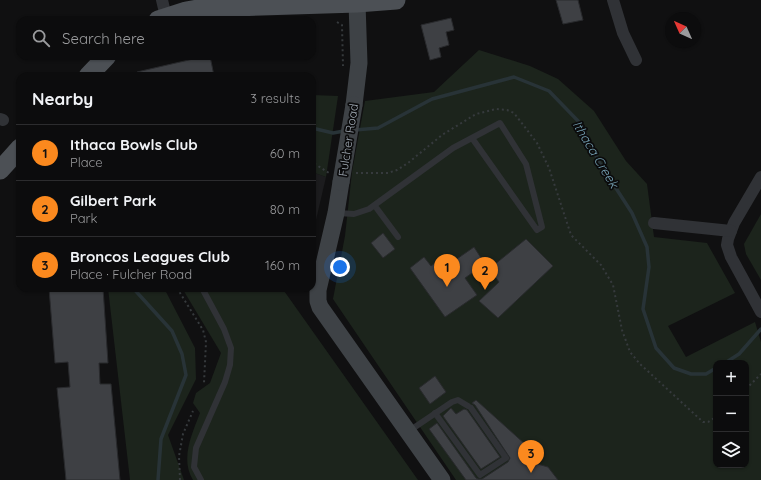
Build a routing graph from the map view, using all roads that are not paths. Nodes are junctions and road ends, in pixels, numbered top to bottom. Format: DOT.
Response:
graph roads {
  1 [pos="396,0"];
  2 [pos="613,0"];
  3 [pos="357,1"];
  4 [pos="162,12"];
  5 [pos="103,60"];
  6 [pos="636,60"];
  7 [pos="92,72"];
  8 [pos="472,138"];
  9 [pos="16,152"];
  10 [pos="0,170"];
  11 [pos="761,177"];
  12 [pos="374,206"];
  13 [pos="336,213"];
  14 [pos="654,223"];
  15 [pos="731,231"];
  16 [pos="398,237"];
  17 [pos="316,275"];
  18 [pos="204,292"];
  19 [pos="761,312"];
  20 [pos="435,413"];
  21 [pos="407,432"];
  22 [pos="201,480"];
  23 [pos="442,480"];
  1 -- 3 [label="main road"];
  2 -- 6 [label="street"];
  3 -- 4 [label="main road"];
  3 -- 13 [label="street, Fulcher Road, bridge"];
  5 -- 7 [label="main road"];
  8 -- 8 [label="lane"];
  8 -- 12 [label="lane"];
  9 -- 10 [label="main road"];
  11 -- 15 [label="street"];
  12 -- 13 [label="lane"];
  12 -- 16 [label="lane"];
  13 -- 17 [label="street, Fulcher Road"];
  14 -- 15 [label="street"];
  15 -- 19 [label="street"];
  17 -- 21 [label="street, Fulcher Road"];
  18 -- 22 [label="lane"];
  20 -- 20 [label="lane"];
  20 -- 21 [label="lane"];
  21 -- 23 [label="street, Fulcher Road"];
}
